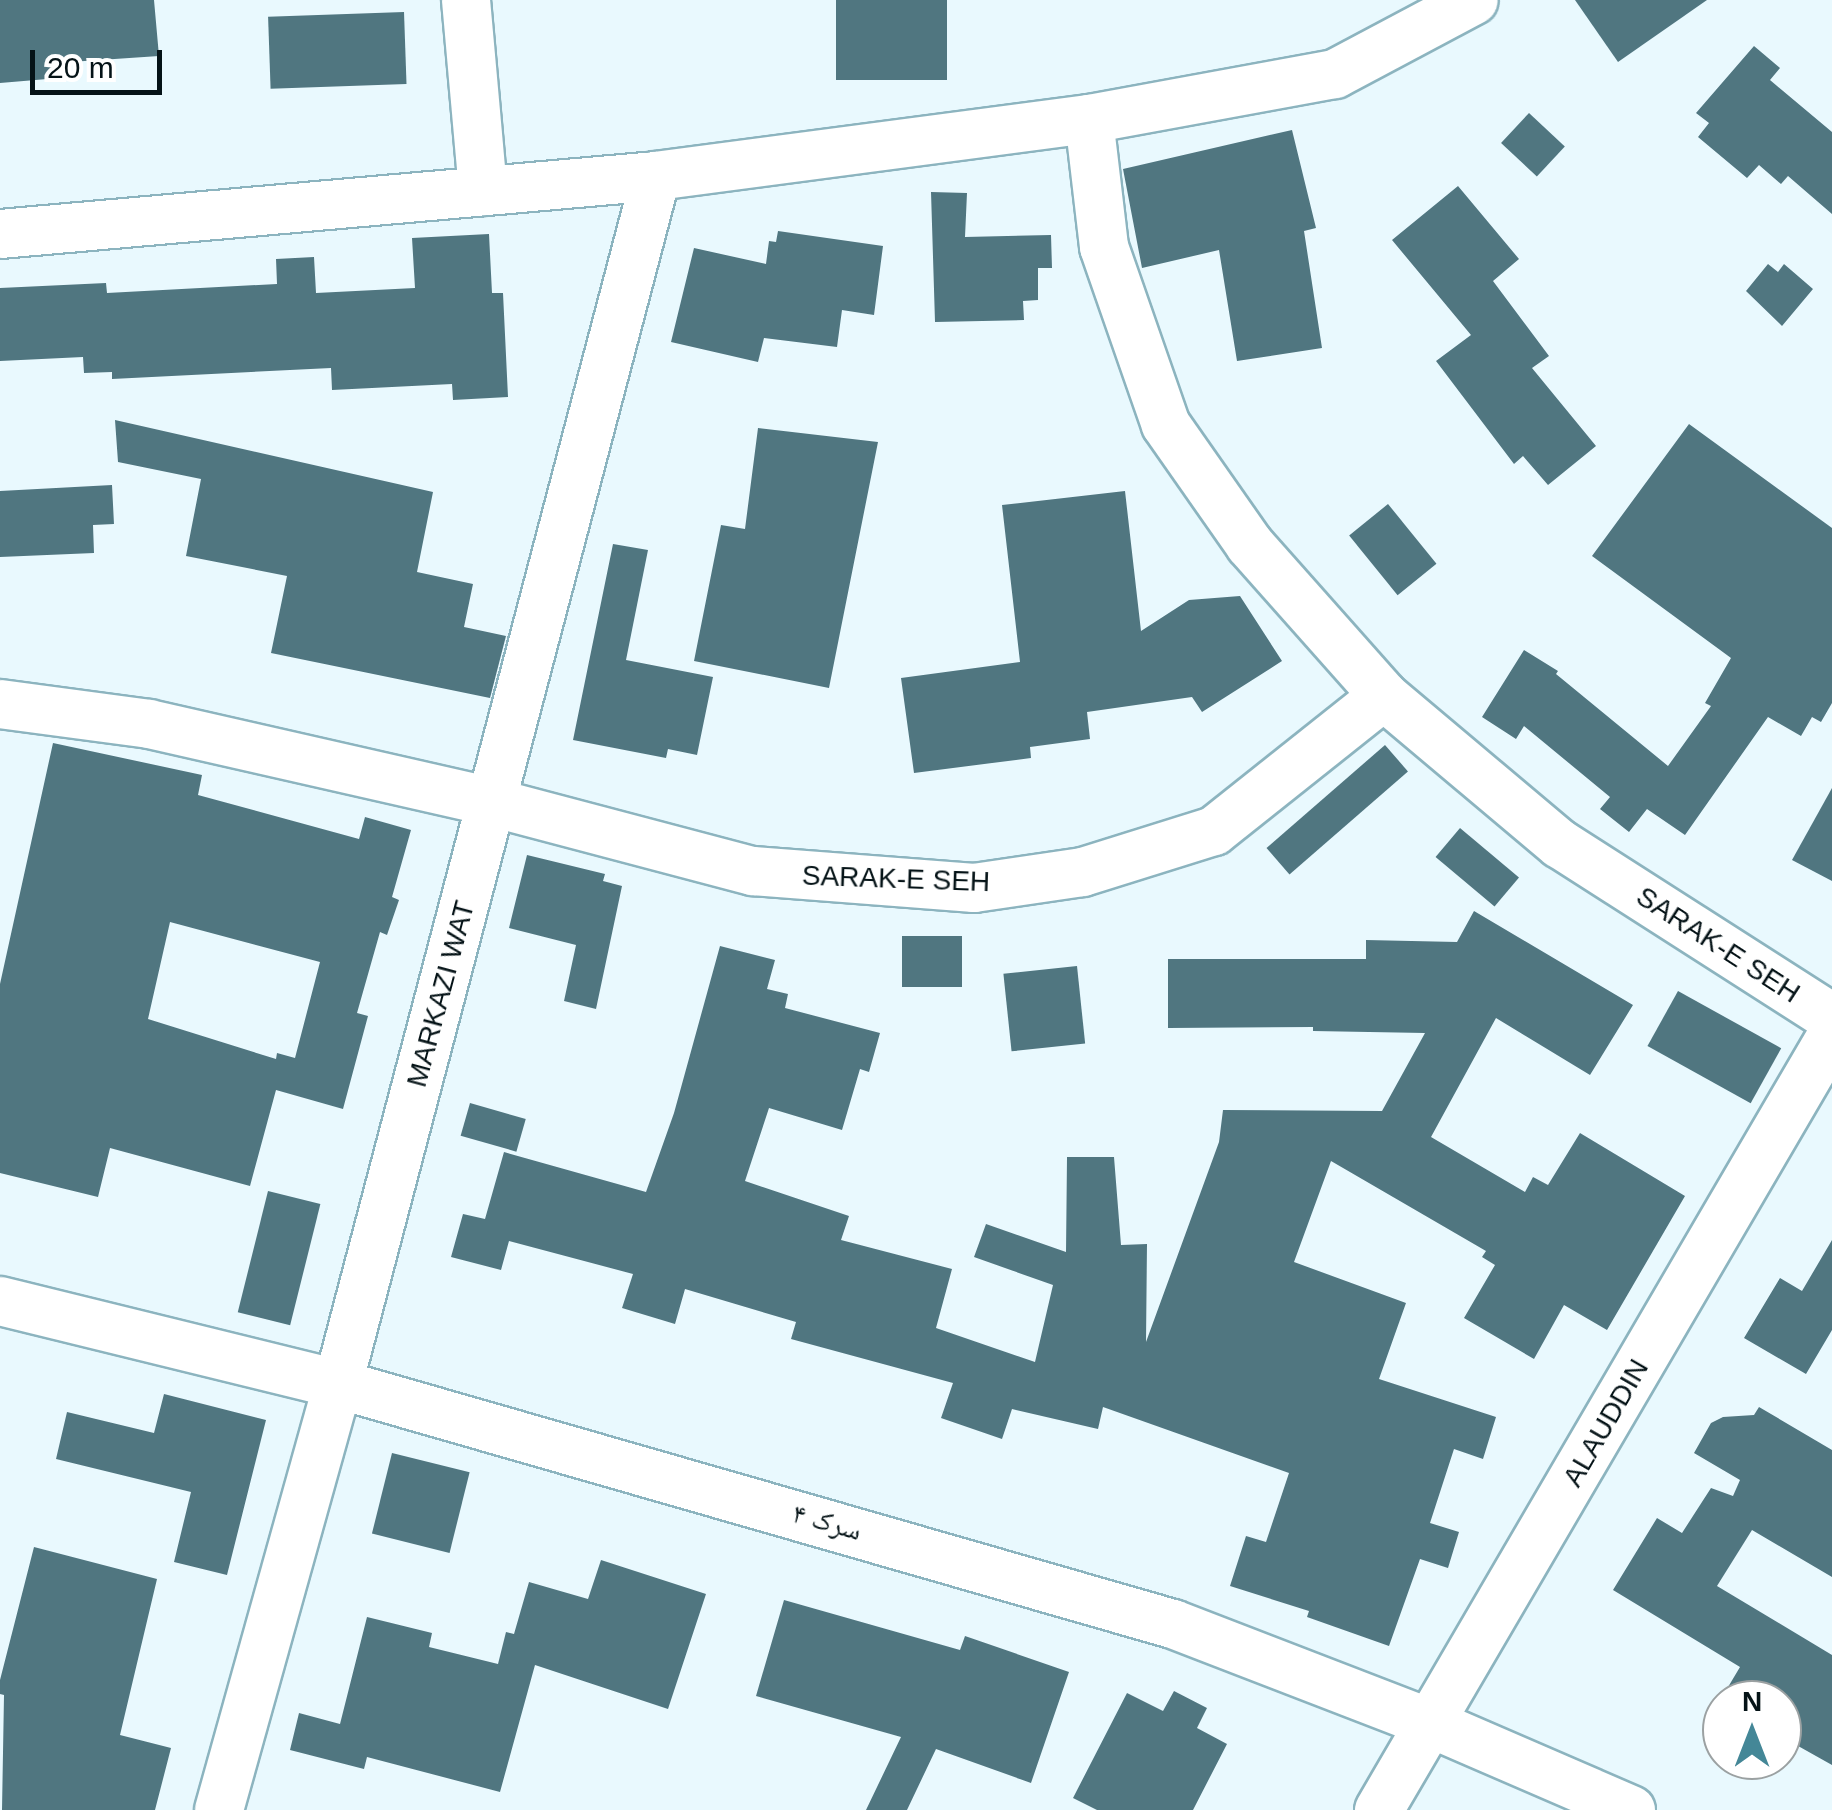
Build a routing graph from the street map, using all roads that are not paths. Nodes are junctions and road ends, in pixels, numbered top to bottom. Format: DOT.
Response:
graph roads {
  1 [pos="466,0"];
  2 [pos="1474,0"];
  3 [pos="1089,119"];
  4 [pos="656,176"];
  5 [pos="483,192"];
  6 [pos="0,234"];
  7 [pos="1384,696"];
  8 [pos="0,704"];
  9 [pos="491,802"];
  10 [pos="1832,1018"];
  11 [pos="1832,1035"];
  12 [pos="0,1301"];
  13 [pos="338,1384"];
  14 [pos="1430,1724"];
  15 [pos="219,1810"];
  16 [pos="1379,1810"];
  17 [pos="1631,1810"];
  1 -- 5 [label="street"];
  2 -- 3 [label="street"];
  3 -- 4 [label="street"];
  3 -- 7 [label="street"];
  4 -- 5 [label="street"];
  4 -- 9 [label="street, MARKAZI WAT"];
  5 -- 6 [label="street"];
  7 -- 9 [label="street, SARAK-E SEH"];
  7 -- 10 [label="street, SARAK-E SEH"];
  8 -- 9 [label="street, SARAK-E SEH"];
  9 -- 13 [label="street, MARKAZI WAT"];
  11 -- 14 [label="street, ALAUDDIN"];
  12 -- 13 [label="street, سرک ۴"];
  13 -- 14 [label="street, سرک ۴"];
  13 -- 15 [label="street, MARKAZI WAT"];
  14 -- 16 [label="street, ALAUDDIN"];
  14 -- 17 [label="street, سرک ۴"];
}
